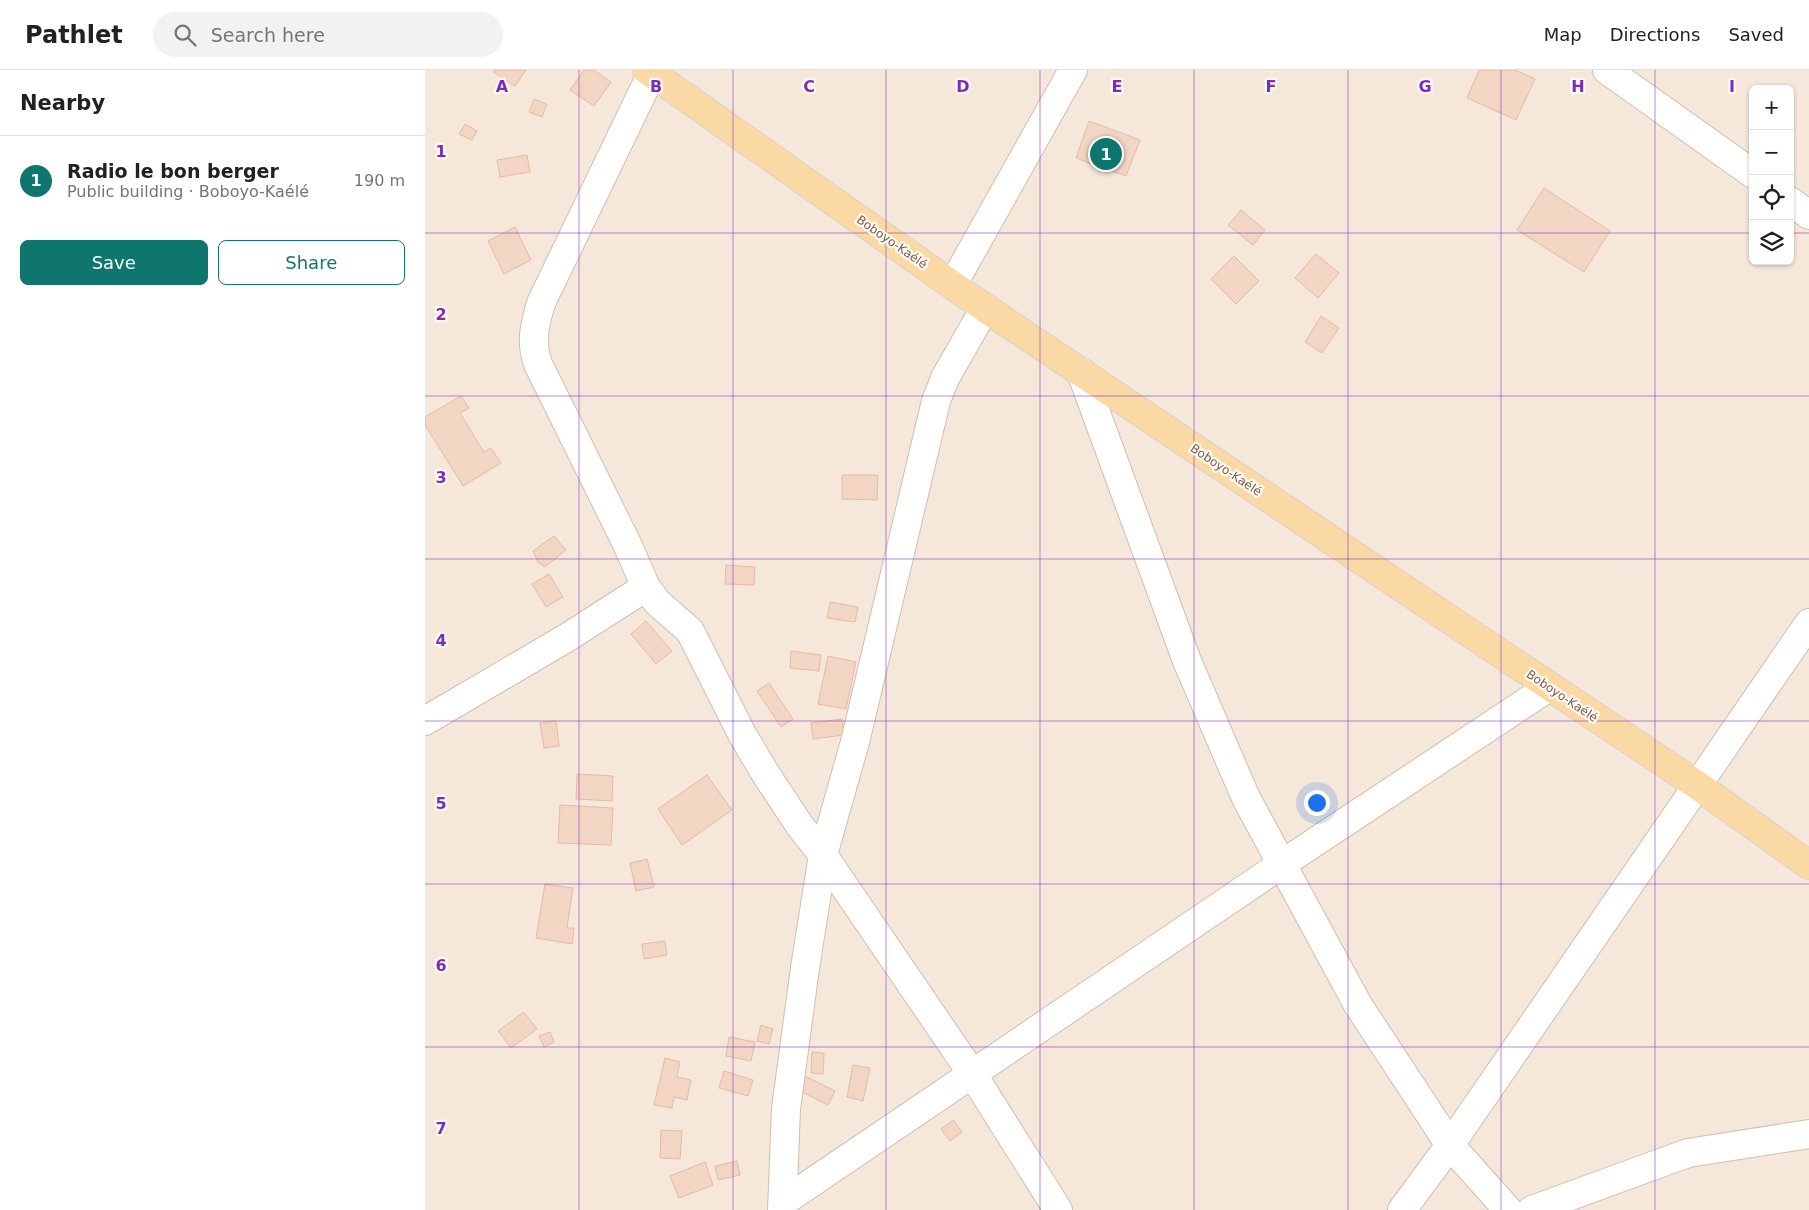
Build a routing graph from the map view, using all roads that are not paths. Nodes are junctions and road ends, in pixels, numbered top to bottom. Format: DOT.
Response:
graph roads {
  1 [pos="1073,70"];
  2 [pos="1607,70"];
  3 [pos="649,72"];
  4 [pos="1749,171"];
  5 [pos="1794,204"];
  6 [pos="1809,215"];
  7 [pos="953,284"];
  8 [pos="985,308"];
  9 [pos="1081,372"];
  10 [pos="646,587"];
  11 [pos="1809,624"];
  12 [pos="1549,687"];
  13 [pos="425,721"];
  14 [pos="1697,785"];
  15 [pos="823,855"];
  16 [pos="1283,864"];
  17 [pos="1809,865"];
  18 [pos="973,1074"];
  19 [pos="1809,1134"];
  20 [pos="1449,1145"];
  21 [pos="782,1206"];
  22 [pos="1058,1210"];
  23 [pos="1402,1210"];
  24 [pos="1508,1210"];
  25 [pos="1532,1210"];
  1 -- 7 [label="street"];
  2 -- 4 [label="street"];
  3 -- 7 [label="main road, Boboyo-Kaélé"];
  3 -- 10 [label="street"];
  5 -- 6 [label="street"];
  7 -- 8 [label="main road, Boboyo-Kaélé"];
  8 -- 9 [label="main road, Boboyo-Kaélé"];
  8 -- 15 [label="street"];
  9 -- 12 [label="main road, Boboyo-Kaélé"];
  9 -- 16 [label="street"];
  10 -- 13 [label="street"];
  10 -- 15 [label="street"];
  11 -- 14 [label="street"];
  12 -- 14 [label="main road, Boboyo-Kaélé"];
  12 -- 16 [label="street"];
  14 -- 17 [label="main road, Boboyo-Kaélé"];
  14 -- 20 [label="street"];
  15 -- 18 [label="street"];
  15 -- 21 [label="street"];
  16 -- 18 [label="street"];
  16 -- 20 [label="street"];
  18 -- 21 [label="street"];
  18 -- 22 [label="street"];
  19 -- 25 [label="street"];
  20 -- 23 [label="street"];
  20 -- 24 [label="street"];
}
